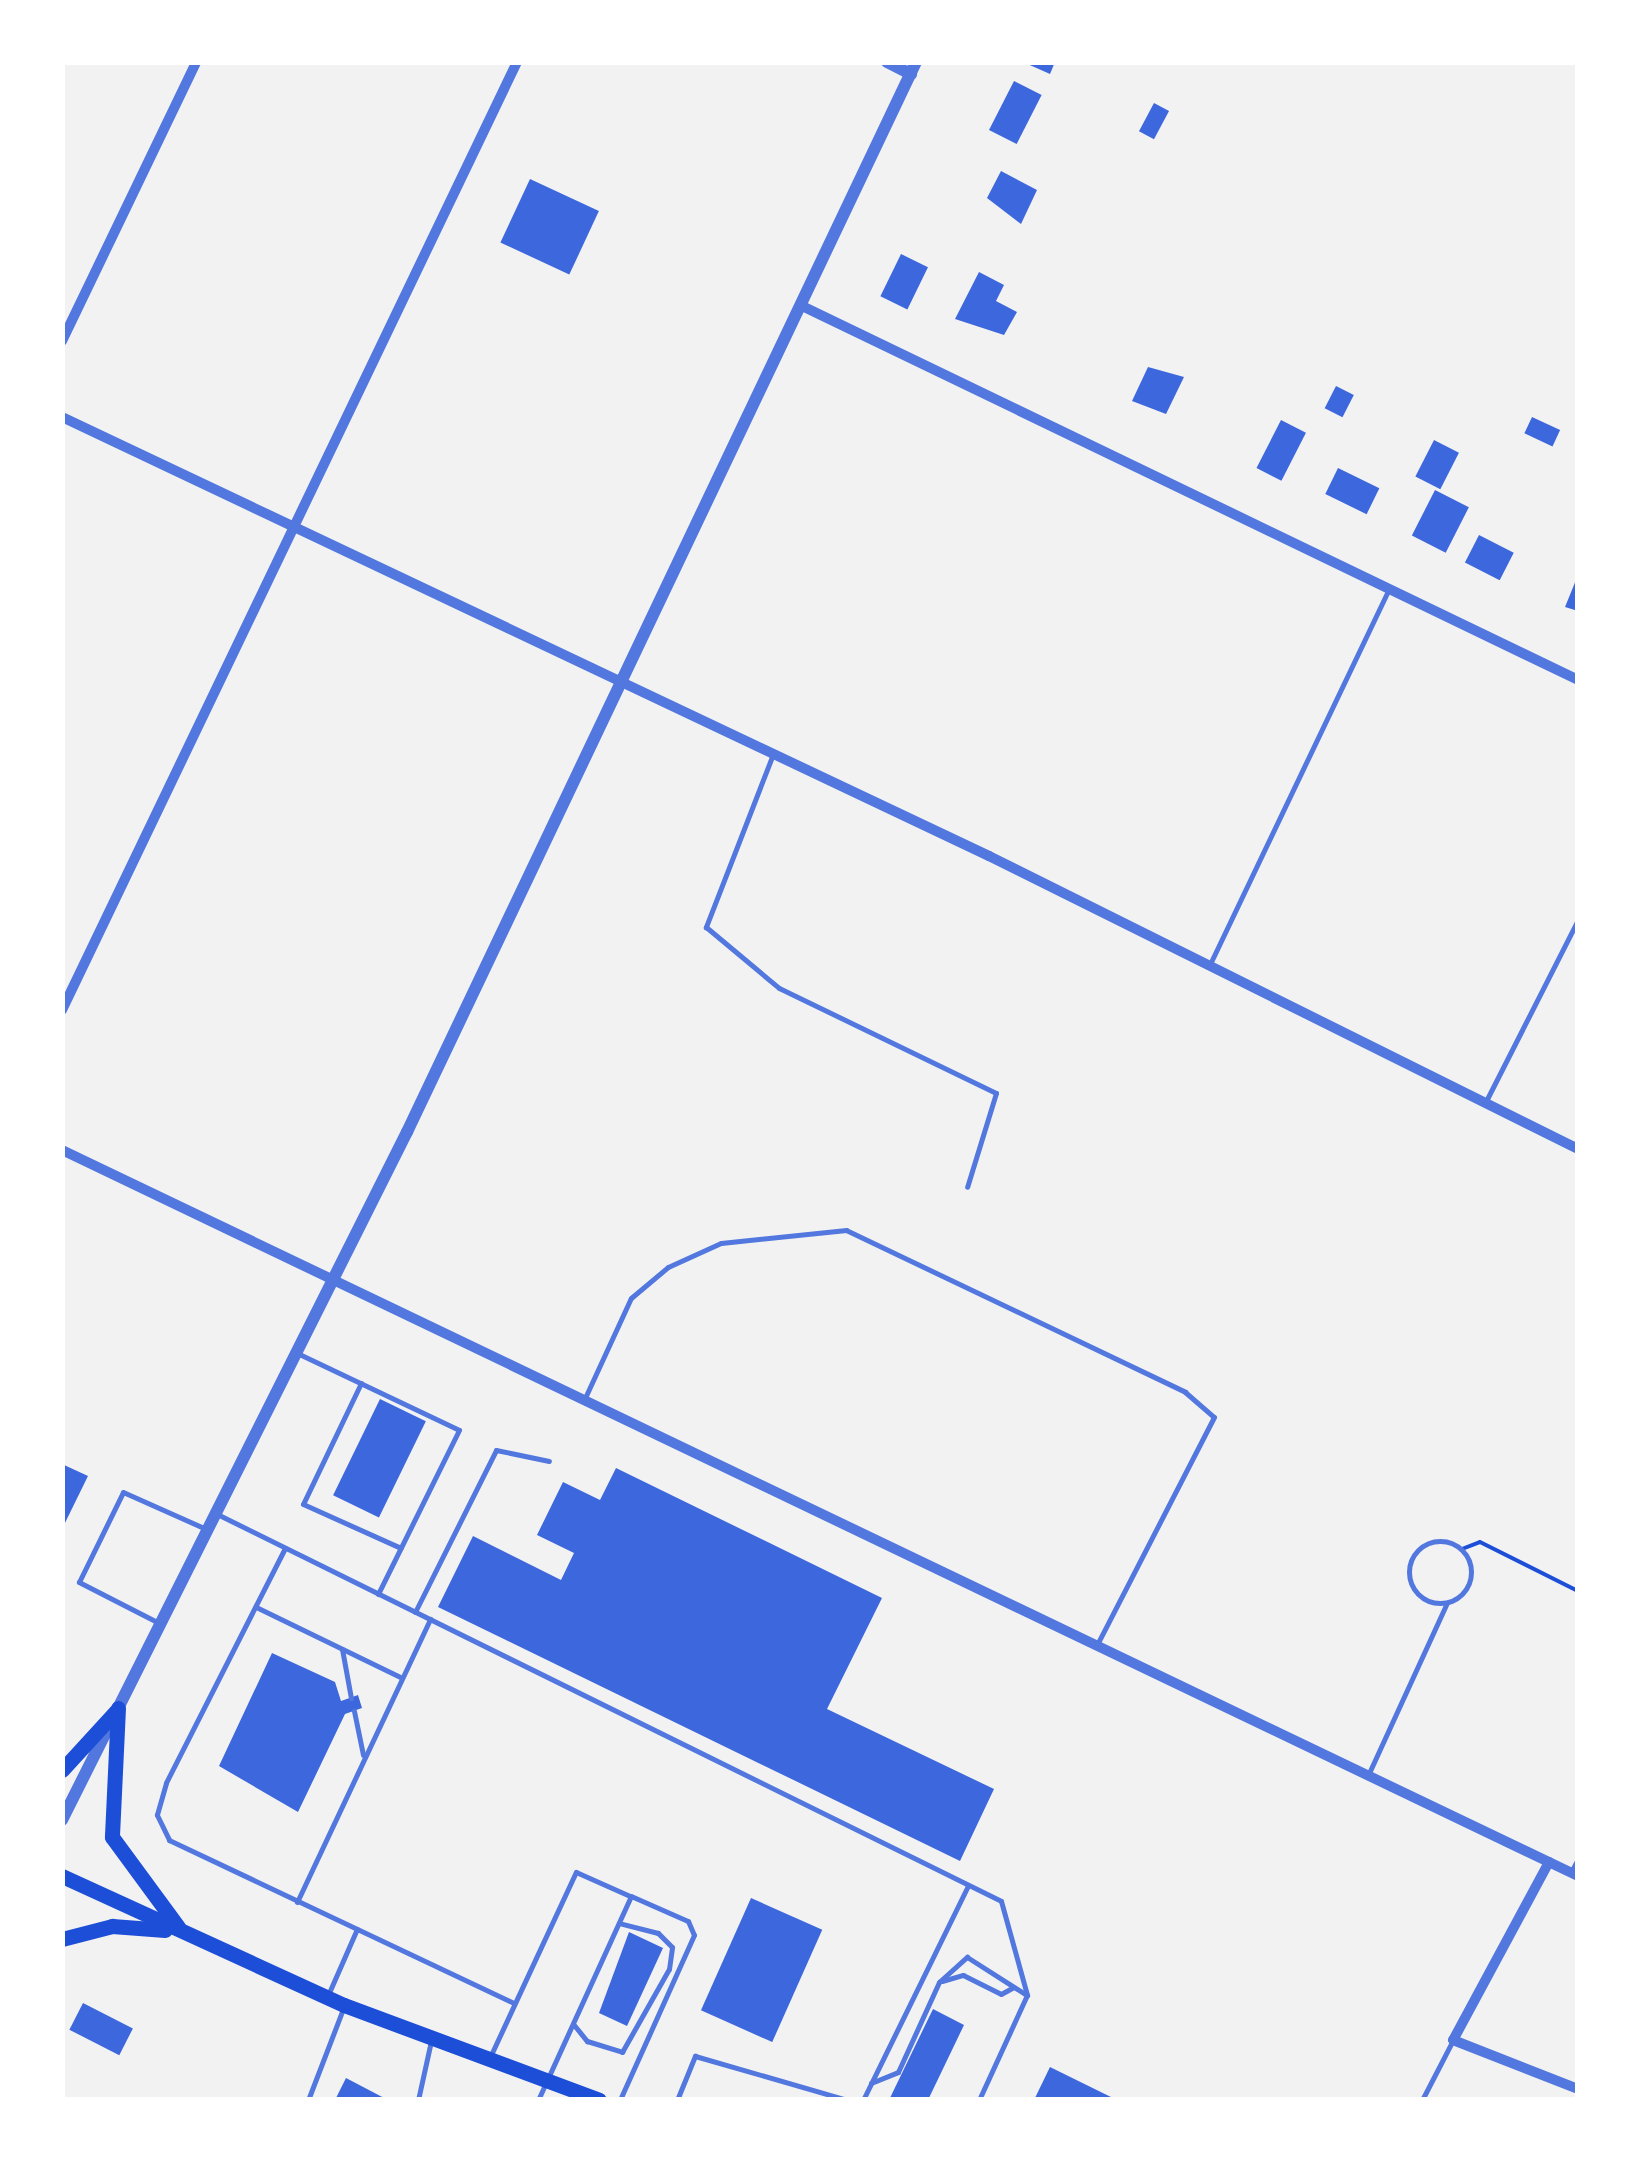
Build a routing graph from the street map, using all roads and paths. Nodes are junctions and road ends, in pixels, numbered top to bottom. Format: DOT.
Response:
graph roads {
  1 [pos="196,62"];
  2 [pos="517,62"];
  3 [pos="888,62"];
  4 [pos="913,68"];
  5 [pos="800,305"];
  6 [pos="62,341"];
  7 [pos="62,417"];
  8 [pos="293,532"];
  9 [pos="1388,592"];
  10 [pos="1578,680"];
  11 [pos="619,684"];
  12 [pos="773,754"];
  13 [pos="1578,920"];
  14 [pos="1209,967"];
  15 [pos="62,1010"];
  16 [pos="1484,1104"];
  17 [pos="1578,1149"];
  18 [pos="62,1150"];
  19 [pos="967,1187"];
  20 [pos="330,1281"];
  21 [pos="295,1352"];
  22 [pos="362,1384"];
  23 [pos="584,1403"];
  24 [pos="549,1461"];
  25 [pos="215,1513"];
  26 [pos="207,1529"];
  27 [pos="285,1548"];
  28 [pos="400,1548"];
  29 [pos="1462,1549"];
  30 [pos="1578,1591"];
  31 [pos="378,1594"];
  32 [pos="1446,1603"];
  33 [pos="256,1607"];
  34 [pos="415,1612"];
  35 [pos="430,1620"];
  36 [pos="160,1623"];
  37 [pos="1096,1648"];
  38 [pos="342,1649"];
  39 [pos="402,1678"];
  40 [pos="351,1698"];
  41 [pos="118,1708"];
  42 [pos="354,1711"];
  43 [pos="364,1758"];
  44 [pos="62,1770"];
  45 [pos="1368,1776"];
  46 [pos="62,1820"];
  47 [pos="1578,1859"];
  48 [pos="1550,1862"];
  49 [pos="1574,1874"];
  50 [pos="62,1876"];
  51 [pos="968,1886"];
  52 [pos="631,1896"];
  53 [pos="297,1902"];
  54 [pos="620,1923"];
  55 [pos="357,1929"];
  56 [pos="184,1933"];
  57 [pos="62,1939"];
  58 [pos="939,1982"];
  59 [pos="1012,1988"];
  60 [pos="1027,1995"];
  61 [pos="326,1997"];
  62 [pos="512,2002"];
  63 [pos="344,2005"];
  64 [pos="574,2025"];
  65 [pos="432,2038"];
  66 [pos="1453,2040"];
  67 [pos="489,2060"];
  68 [pos="548,2081"];
  69 [pos="872,2082"];
  70 [pos="1578,2089"];
  71 [pos="827,2098"];
  72 [pos="308,2100"];
  73 [pos="418,2100"];
  74 [pos="538,2100"];
  75 [pos="599,2100"];
  76 [pos="620,2100"];
  77 [pos="677,2100"];
  78 [pos="847,2100"];
  79 [pos="863,2100"];
  80 [pos="979,2100"];
  81 [pos="1422,2100"];
  1 -- 6 [label="street"];
  2 -- 8 [label="street"];
  3 -- 4 [label="street"];
  4 -- 5 [label="street"];
  5 -- 9 [label="street"];
  5 -- 11 [label="street"];
  7 -- 8 [label="street"];
  8 -- 11 [label="street"];
  8 -- 15 [label="street"];
  9 -- 10 [label="street"];
  9 -- 14 [label="lane"];
  11 -- 12 [label="street"];
  11 -- 20 [label="street"];
  12 -- 14 [label="street"];
  12 -- 19 [label="lane"];
  13 -- 16 [label="lane"];
  14 -- 16 [label="street"];
  16 -- 17 [label="street"];
  18 -- 20 [label="street"];
  20 -- 21 [label="street"];
  20 -- 23 [label="street"];
  21 -- 22 [label="lane"];
  21 -- 25 [label="street"];
  22 -- 28 [label="lane"];
  22 -- 28 [label="lane"];
  23 -- 37 [label="street"];
  23 -- 37 [label="lane"];
  24 -- 34 [label="lane"];
  25 -- 26 [label="street"];
  25 -- 27 [label="lane"];
  26 -- 36 [label="street"];
  26 -- 36 [label="lane"];
  27 -- 31 [label="lane"];
  27 -- 33 [label="lane"];
  28 -- 31 [label="lane"];
  29 -- 30 [label="path"];
  29 -- 32 [label="lane"];
  29 -- 32 [label="lane"];
  31 -- 34 [label="lane"];
  32 -- 45 [label="lane"];
  33 -- 38 [label="lane"];
  33 -- 53 [label="lane"];
  34 -- 35 [label="lane"];
  35 -- 39 [label="lane"];
  35 -- 51 [label="lane"];
  36 -- 41 [label="street"];
  37 -- 45 [label="street"];
  38 -- 39 [label="lane"];
  38 -- 40 [label="lane"];
  39 -- 43 [label="lane"];
  41 -- 44 [label="main road"];
  41 -- 46 [label="street"];
  41 -- 56 [label="main road"];
  42 -- 43 [label="lane"];
  43 -- 53 [label="lane"];
  45 -- 48 [label="street"];
  47 -- 49 [label="lane"];
  48 -- 49 [label="street"];
  48 -- 66 [label="street"];
  50 -- 56 [label="main road"];
  51 -- 60 [label="lane"];
  51 -- 69 [label="lane"];
  52 -- 54 [label="lane"];
  52 -- 62 [label="lane"];
  52 -- 76 [label="lane"];
  53 -- 55 [label="lane"];
  54 -- 64 [label="lane"];
  54 -- 64 [label="lane"];
  55 -- 61 [label="lane"];
  55 -- 62 [label="lane"];
  56 -- 57 [label="main road"];
  56 -- 61 [label="main road"];
  58 -- 59 [label="lane"];
  58 -- 59 [label="lane"];
  58 -- 69 [label="lane"];
  59 -- 60 [label="lane"];
  60 -- 80 [label="lane"];
  61 -- 63 [label="main road"];
  62 -- 67 [label="lane"];
  63 -- 65 [label="main road"];
  63 -- 72 [label="lane"];
  64 -- 68 [label="lane"];
  65 -- 67 [label="main road"];
  65 -- 73 [label="lane"];
  66 -- 70 [label="street"];
  66 -- 81 [label="lane"];
  67 -- 68 [label="main road"];
  68 -- 74 [label="lane"];
  68 -- 75 [label="main road"];
  69 -- 79 [label="lane"];
  71 -- 77 [label="lane"];
  71 -- 78 [label="lane"];
}
